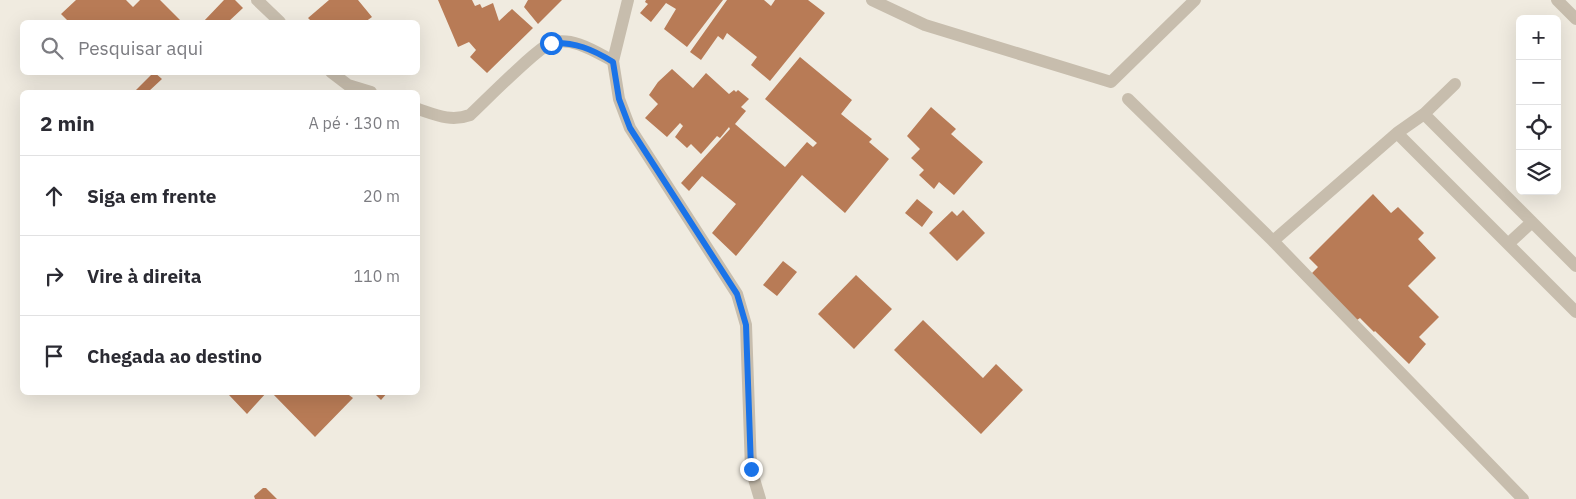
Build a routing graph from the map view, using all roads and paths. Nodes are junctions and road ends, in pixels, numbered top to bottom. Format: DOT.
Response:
graph roads {
  1 [pos="257,0"];
  2 [pos="628,0"];
  3 [pos="872,0"];
  4 [pos="1195,0"];
  5 [pos="1557,0"];
  6 [pos="1576,19"];
  7 [pos="278,20"];
  8 [pos="613,62"];
  9 [pos="335,75"];
  10 [pos="1455,84"];
  11 [pos="364,90"];
  12 [pos="1128,99"];
  13 [pos="420,109"];
  14 [pos="1424,114"];
  15 [pos="1397,133"];
  16 [pos="1532,222"];
  17 [pos="1273,241"];
  18 [pos="1508,244"];
  19 [pos="1576,266"];
  20 [pos="1576,312"];
  21 [pos="760,499"];
  22 [pos="1523,499"];
  1 -- 7 [label="street"];
  2 -- 8 [label="street"];
  3 -- 4 [label="street"];
  5 -- 6 [label="street"];
  8 -- 13 [label="street"];
  8 -- 21 [label="street"];
  9 -- 11 [label="street"];
  10 -- 14 [label="street"];
  12 -- 17 [label="street"];
  14 -- 15 [label="street"];
  14 -- 16 [label="street"];
  15 -- 17 [label="street"];
  15 -- 18 [label="street"];
  16 -- 18 [label="street"];
  16 -- 19 [label="street"];
  17 -- 22 [label="street"];
  18 -- 20 [label="street"];
}
